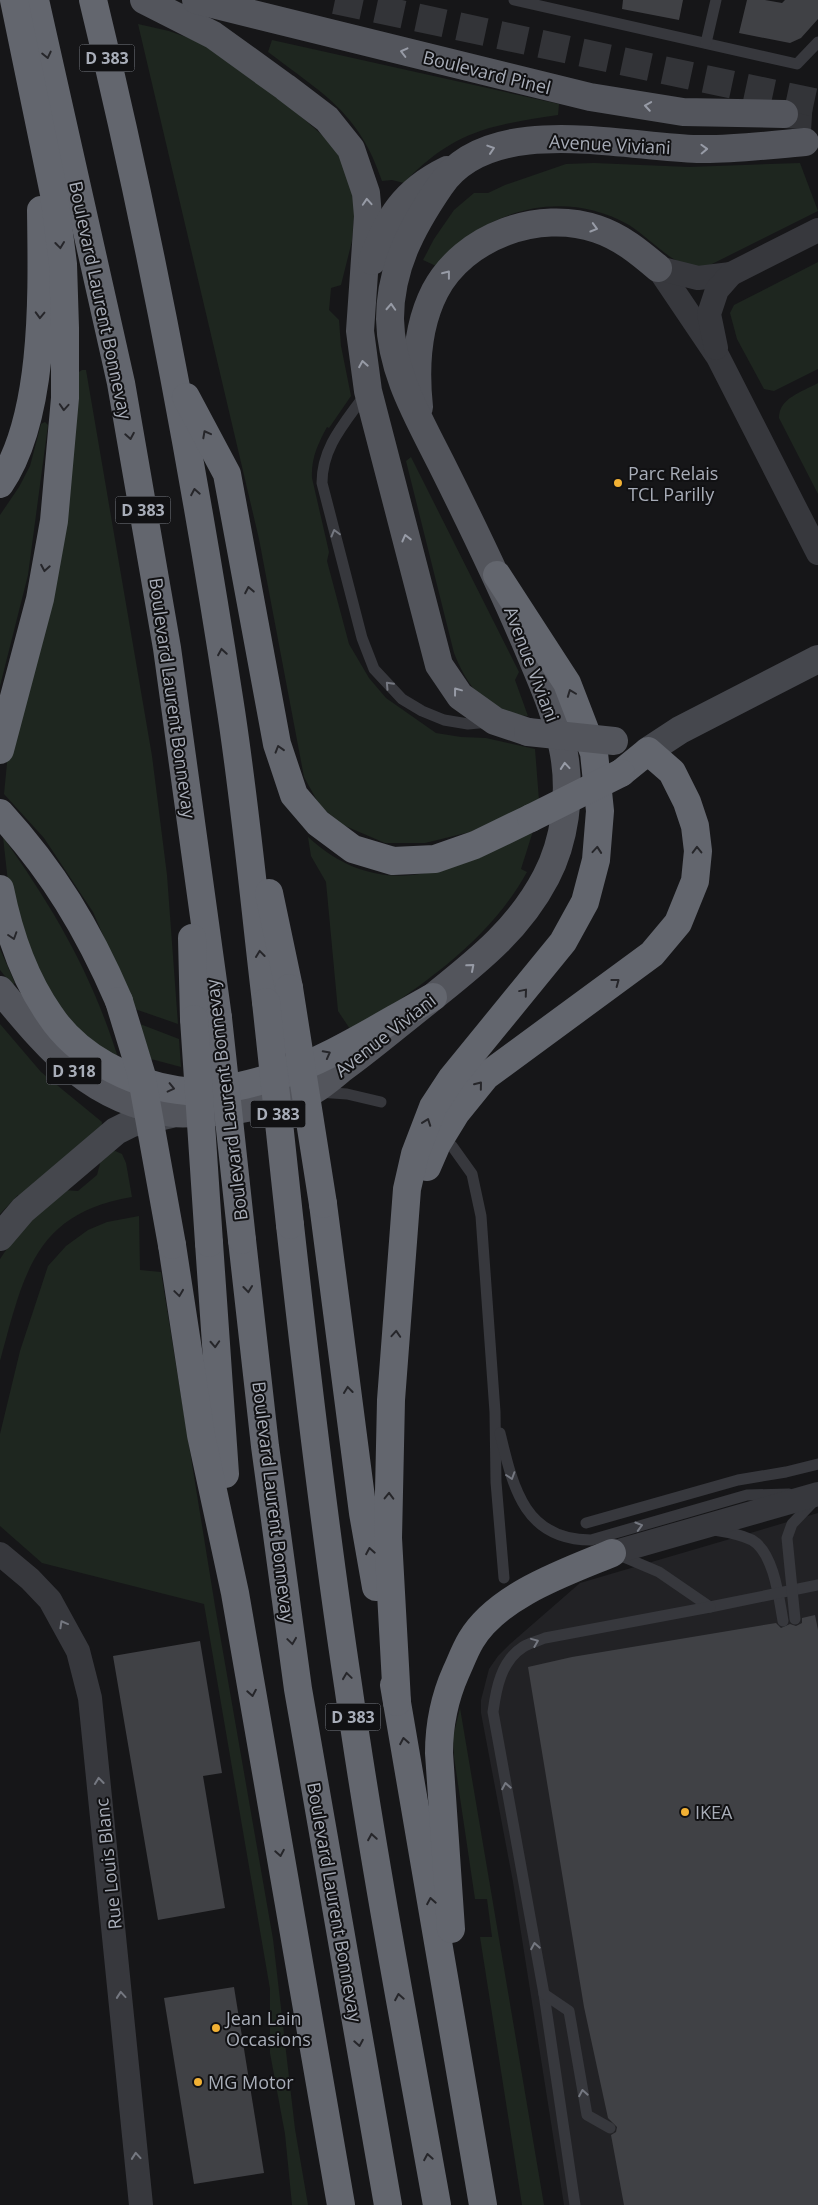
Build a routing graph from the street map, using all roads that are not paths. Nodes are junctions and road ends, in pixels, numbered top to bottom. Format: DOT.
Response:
graph roads {
  1 [pos="144,0"];
  2 [pos="196,0"];
  3 [pos="514,0"];
  4 [pos="716,0"];
  5 [pos="25,3"];
  6 [pos="96,10"];
  7 [pos="818,42"];
  8 [pos="706,43"];
  9 [pos="30,74"];
  10 [pos="784,114"];
  11 [pos="805,142"];
  12 [pos="454,167"];
  13 [pos="818,230"];
  14 [pos="658,268"];
  15 [pos="731,274"];
  16 [pos="364,284"];
  17 [pos="718,357"];
  18 [pos="174,373"];
  19 [pos="368,391"];
  20 [pos="420,421"];
  21 [pos="0,484"];
  22 [pos="818,553"];
  23 [pos="498,576"];
  24 [pos="818,659"];
  25 [pos="230,700"];
  26 [pos="495,721"];
  27 [pos="0,750"];
  28 [pos="648,751"];
  29 [pos="0,813"];
  30 [pos="0,889"];
  31 [pos="0,990"];
  32 [pos="433,997"];
  33 [pos="206,1018"];
  34 [pos="311,1092"];
  35 [pos="381,1102"];
  36 [pos="174,1113"];
  37 [pos="452,1146"];
  38 [pos="0,1237"];
  39 [pos="401,1272"];
  40 [pos="495,1412"];
  41 [pos="818,1464"];
  42 [pos="818,1494"];
  43 [pos="586,1523"];
  44 [pos="700,1527"];
  45 [pos="612,1553"];
  46 [pos="0,1554"];
  47 [pos="504,1578"];
  48 [pos="818,1586"];
  49 [pos="792,1592"];
  50 [pos="235,1593"];
  51 [pos="778,1594"];
  52 [pos="710,1607"];
  53 [pos="795,1619"];
  54 [pos="783,1621"];
  55 [pos="398,1702"];
  56 [pos="544,1994"];
  57 [pos="460,2070"];
  58 [pos="610,2128"];
  59 [pos="141,2205"];
  60 [pos="341,2205"];
  61 [pos="388,2205"];
  62 [pos="437,2205"];
  63 [pos="483,2205"];
  64 [pos="575,2205"];
  16 -- 1 [label="main road, one-way"];
  10 -- 2 [label="main road, Boulevard Pinel, one-way"];
  3 -- 8 [label="lane"];
  4 -- 8 [label="lane"];
  5 -- 9 [label="highway"];
  5 -- 33 [label="highway, Boulevard Laurent Bonnevay / D 383, one-way"];
  6 -- 18 [label="highway, D 383"];
  7 -- 8 [label="lane"];
  9 -- 21 [label="highway, one-way"];
  9 -- 27 [label="highway, one-way"];
  12 -- 11 [label="main road, Avenue Viviani, one-way"];
  12 -- 16 [label="main road"];
  20 -- 12 [label="main road, Avenue Viviani, one-way"];
  13 -- 15 [label="street"];
  14 -- 15 [label="street"];
  14 -- 17 [label="street"];
  20 -- 14 [label="main road, one-way"];
  15 -- 17 [label="street"];
  19 -- 16 [label="main road, one-way"];
  17 -- 22 [label="street"];
  25 -- 18 [label="highway, D 383, one-way"];
  28 -- 18 [label="highway, one-way, bridge"];
  26 -- 19 [label="main road, one-way"];
  26 -- 19 [label="lane, one-way"];
  20 -- 23 [label="main road, Avenue Viviani"];
  32 -- 23 [label="main road, Avenue Viviani, one-way"];
  39 -- 23 [label="highway, one-way"];
  24 -- 28 [label="street"];
  55 -- 25 [label="highway, one-way, bridge"];
  62 -- 25 [label="highway, D 383, one-way, bridge"];
  26 -- 28 [label="main road, bridge"];
  39 -- 28 [label="highway, one-way"];
  29 -- 50 [label="highway, one-way, bridge"];
  30 -- 32 [label="highway, one-way"];
  31 -- 36 [label="main road, D 318"];
  32 -- 34 [label="main road, Avenue Viviani"];
  33 -- 50 [label="highway, one-way, bridge"];
  33 -- 61 [label="highway, Boulevard Laurent Bonnevay / D 383, one-way, bridge"];
  34 -- 35 [label="lane"];
  34 -- 36 [label="main road, Avenue Viviani"];
  36 -- 38 [label="street, Avenue Viviani"];
  37 -- 40 [label="lane"];
  55 -- 39 [label="highway, one-way"];
  40 -- 42 [label="lane, one-way"];
  40 -- 47 [label="lane"];
  41 -- 43 [label="lane"];
  42 -- 44 [label="street"];
  42 -- 49 [label="lane"];
  44 -- 45 [label="street"];
  44 -- 51 [label="lane"];
  45 -- 52 [label="lane"];
  45 -- 57 [label="highway"];
  59 -- 46 [label="street, Rue Louis Blanc, one-way"];
  48 -- 49 [label="lane"];
  49 -- 51 [label="lane"];
  49 -- 53 [label="lane"];
  50 -- 60 [label="highway, one-way"];
  51 -- 52 [label="lane"];
  51 -- 54 [label="lane"];
  56 -- 52 [label="lane, one-way"];
  57 -- 55 [label="highway, one-way"];
  58 -- 56 [label="lane, one-way"];
  56 -- 64 [label="lane"];
  57 -- 63 [label="highway"];
}
